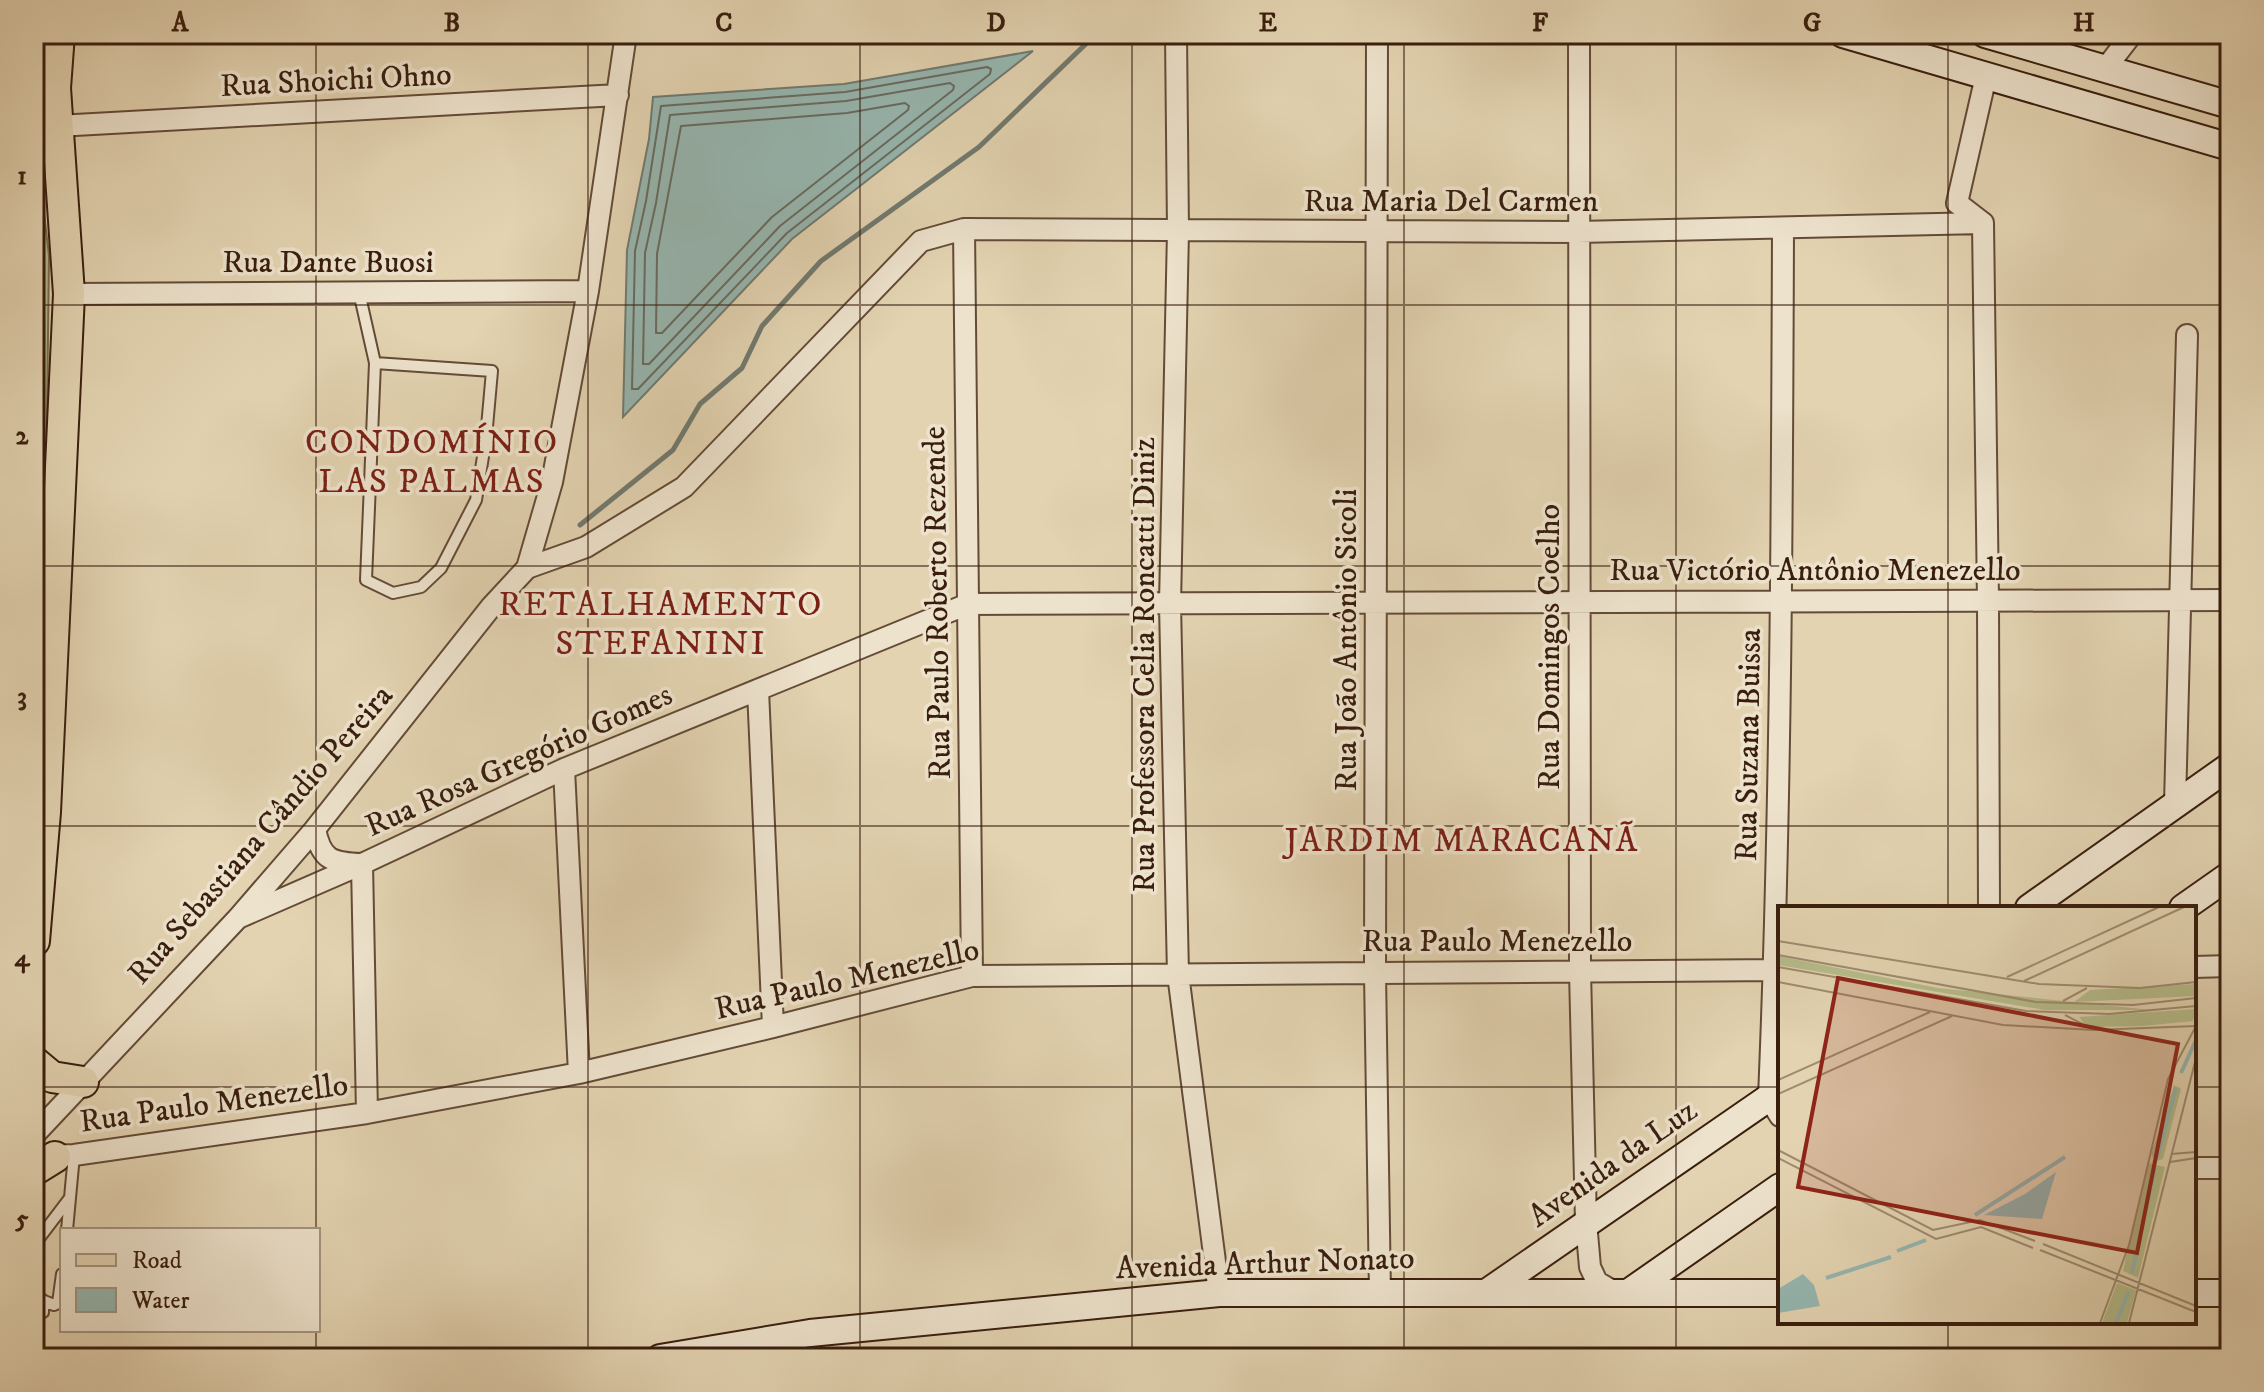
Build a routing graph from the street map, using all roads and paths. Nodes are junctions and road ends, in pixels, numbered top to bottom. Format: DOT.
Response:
graph roads {
  1 [pos="59,34"];
  2 [pos="626,34"];
  3 [pos="1176,34"];
  4 [pos="1377,34"];
  5 [pos="1579,34"];
  6 [pos="1843,34"];
  7 [pos="2132,34"];
  8 [pos="1990,36"];
  9 [pos="2105,69"];
  10 [pos="1986,76"];
  11 [pos="618,95"];
  12 [pos="2230,105"];
  13 [pos="57,126"];
  14 [pos="2230,147"];
  15 [pos="1983,223"];
  16 [pos="964,229"];
  17 [pos="1783,229"];
  18 [pos="1178,231"];
  19 [pos="1578,232"];
  20 [pos="1377,233"];
  21 [pos="588,291"];
  22 [pos="359,292"];
  23 [pos="69,294"];
  24 [pos="2187,335"];
  25 [pos="375,363"];
  26 [pos="527,568"];
  27 [pos="2181,600"];
  28 [pos="2230,600"];
  29 [pos="1988,601"];
  30 [pos="1580,602"];
  31 [pos="1782,602"];
  32 [pos="1377,603"];
  33 [pos="968,604"];
  34 [pos="1170,604"];
  35 [pos="34,606"];
  36 [pos="55,630"];
  37 [pos="758,690"];
  38 [pos="2230,766"];
  39 [pos="564,769"];
  40 [pos="2175,804"];
  41 [pos="315,829"];
  42 [pos="362,864"];
  43 [pos="2230,875"];
  44 [pos="1989,906"];
  45 [pos="2032,906"];
  46 [pos="2186,906"];
  47 [pos="238,918"];
  48 [pos="34,941"];
  49 [pos="2230,966"];
  50 [pos="2196,967"];
  51 [pos="1777,970"];
  52 [pos="1580,971"];
  53 [pos="1375,973"];
  54 [pos="1178,974"];
  55 [pos="972,976"];
  56 [pos="773,1027"];
  57 [pos="34,1062"];
  58 [pos="579,1073"];
  59 [pos="83,1082"];
  60 [pos="1776,1102"];
  61 [pos="367,1113"];
  62 [pos="34,1135"];
  63 [pos="49,1160"];
  64 [pos="2196,1168"];
  65 [pos="2230,1168"];
  66 [pos="1778,1188"];
  67 [pos="70,1197"];
  68 [pos="1586,1222"];
  69 [pos="67,1228"];
  70 [pos="34,1245"];
  71 [pos="60,1288"];
  72 [pos="1219,1293"];
  73 [pos="1486,1293"];
  74 [pos="1623,1293"];
  75 [pos="1778,1293"];
  76 [pos="2196,1293"];
  77 [pos="2230,1293"];
  78 [pos="1380,1294"];
  79 [pos="38,1299"];
  80 [pos="34,1314"];
  81 [pos="660,1358"];
  1 -- 13 [label="main road"];
  2 -- 11 [label="street"];
  3 -- 18 [label="street, Rua Professora Celia Roncatti Diniz"];
  4 -- 20 [label="street, Rua João Antônio Sicoli"];
  5 -- 19 [label="street, Rua Domingos Coelho"];
  6 -- 10 [label="main road"];
  7 -- 9 [label="street"];
  8 -- 9 [label="main road"];
  8 -- 10 [label="main road"];
  9 -- 12 [label="main road"];
  10 -- 14 [label="main road"];
  10 -- 15 [label="street"];
  11 -- 13 [label="street, Rua Shoichi Ohno"];
  11 -- 21 [label="street"];
  13 -- 23 [label="main road"];
  15 -- 17 [label="street, Rua Maria Del Carmen"];
  15 -- 29 [label="street"];
  16 -- 18 [label="street, Rua Maria Del Carmen"];
  16 -- 26 [label="street, Rua Maria Del Carmen"];
  16 -- 33 [label="street, Rua Paulo Roberto Rezende"];
  17 -- 19 [label="street, Rua Maria Del Carmen"];
  17 -- 31 [label="street, Rua Suzana Buissa"];
  18 -- 20 [label="street, Rua Maria Del Carmen"];
  18 -- 34 [label="street, Rua Professora Celia Roncatti Diniz"];
  19 -- 20 [label="street, Rua Maria Del Carmen"];
  19 -- 30 [label="street, Rua Domingos Coelho"];
  20 -- 32 [label="street, Rua João Antônio Sicoli"];
  21 -- 22 [label="street, Rua Dante Buosi"];
  21 -- 26 [label="street"];
  22 -- 23 [label="street, Rua Dante Buosi"];
  22 -- 25 [label="lane"];
  23 -- 36 [label="main road"];
  24 -- 27 [label="street"];
  25 -- 25 [label="lane"];
  26 -- 41 [label="street, Rua Sebastiana Cândio Pereira"];
  27 -- 28 [label="street, Rua Victório Antônio Menezello"];
  27 -- 29 [label="street, Rua Victório Antônio Menezello"];
  27 -- 40 [label="street"];
  29 -- 31 [label="street, Rua Victório Antônio Menezello"];
  29 -- 44 [label="street"];
  30 -- 31 [label="street, Rua Victório Antônio Menezello"];
  30 -- 32 [label="street, Rua Victório Antônio Menezello"];
  30 -- 52 [label="street, Rua Domingos Coelho"];
  31 -- 51 [label="street, Rua Suzana Buissa"];
  32 -- 34 [label="street, Rua Victório Antônio Menezello"];
  32 -- 53 [label="street, Rua João Antônio Sicoli"];
  33 -- 34 [label="street, Rua Victório Antônio Menezello"];
  33 -- 37 [label="street, Rua Rosa Gregório Gomes"];
  33 -- 55 [label="street, Rua Paulo Roberto Rezende"];
  34 -- 54 [label="street, Rua Professora Celia Roncatti Diniz"];
  35 -- 36 [label="main road"];
  36 -- 48 [label="main road"];
  37 -- 39 [label="street, Rua Rosa Gregório Gomes"];
  37 -- 56 [label="street"];
  38 -- 40 [label="main road"];
  39 -- 42 [label="street, Rua Rosa Gregório Gomes"];
  39 -- 58 [label="street"];
  40 -- 45 [label="main road"];
  41 -- 42 [label="street, Rua Rosa Gregório Gomes"];
  41 -- 47 [label="street, Rua Sebastiana Cândio Pereira"];
  42 -- 47 [label="street, Rua Rosa Gregório Gomes"];
  42 -- 61 [label="street"];
  43 -- 46 [label="main road"];
  47 -- 59 [label="street, Rua Sebastiana Cândio Pereira"];
  49 -- 50 [label="street"];
  51 -- 52 [label="street, Rua Paulo Menezello"];
  51 -- 60 [label="street, Rua Suzana Buissa"];
  52 -- 53 [label="street, Rua Paulo Menezello"];
  52 -- 68 [label="street, Rua Domingos Coelho"];
  53 -- 54 [label="street, Rua Paulo Menezello"];
  53 -- 78 [label="street, Rua João Antônio Sicoli"];
  54 -- 55 [label="street, Rua Paulo Menezello"];
  54 -- 72 [label="street, Rua Professora Celia Roncatti Diniz"];
  55 -- 56 [label="street, Rua Paulo Menezello"];
  56 -- 58 [label="street, Rua Paulo Menezello"];
  57 -- 59 [label="main road"];
  58 -- 61 [label="street, Rua Paulo Menezello"];
  59 -- 62 [label="street, Rua Sebastiana Cândio Pereira"];
  60 -- 68 [label="main road, Avenida da Luz"];
  61 -- 63 [label="street, Rua Paulo Menezello"];
  63 -- 67 [label="lane"];
  64 -- 65 [label="street"];
  66 -- 74 [label="main road"];
  67 -- 69 [label="lane"];
  67 -- 70 [label="lane"];
  68 -- 73 [label="main road, Avenida da Luz"];
  68 -- 74 [label="street, Rua Domingos Coelho"];
  71 -- 79 [label="lane"];
  72 -- 78 [label="main road, Avenida Arthur Nonato"];
  72 -- 81 [label="main road, Avenida Arthur Nonato"];
  73 -- 74 [label="main road, Avenida Arthur Nonato"];
  73 -- 78 [label="main road, Avenida Arthur Nonato"];
  74 -- 75 [label="main road, Avenida Arthur Nonato"];
  76 -- 77 [label="main road"];
  79 -- 80 [label="lane"];
}
